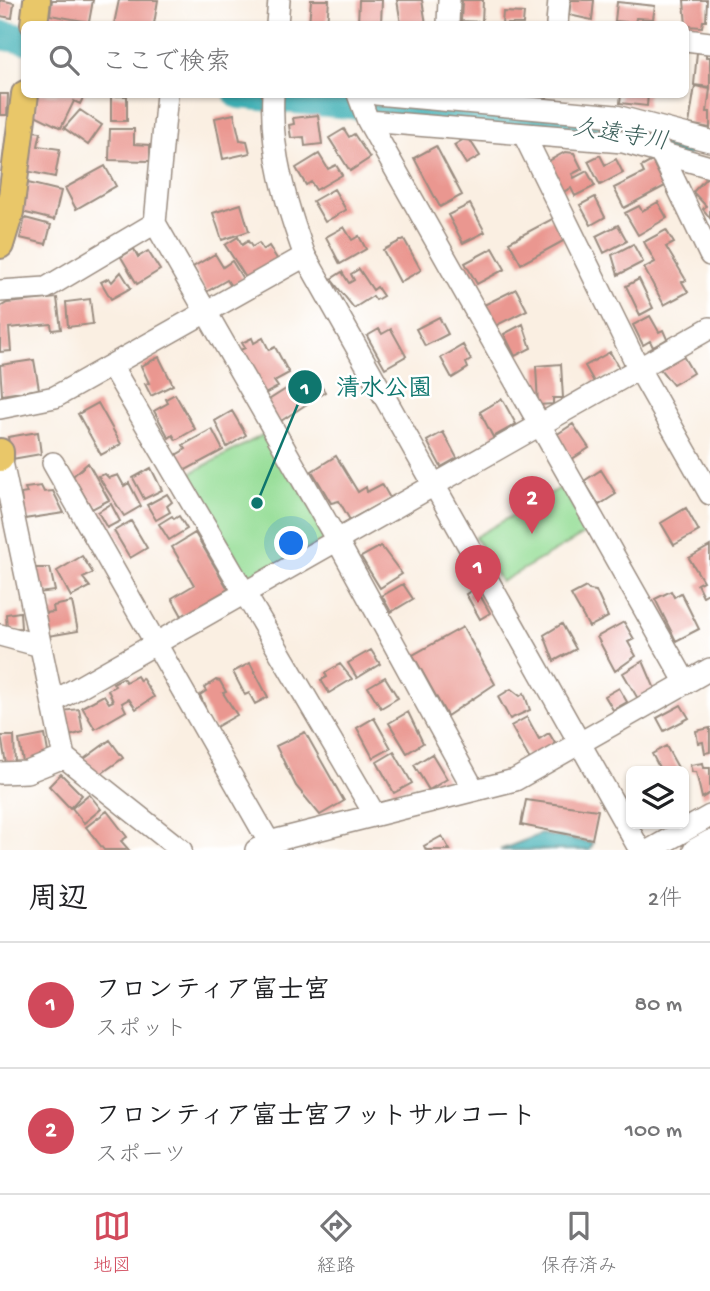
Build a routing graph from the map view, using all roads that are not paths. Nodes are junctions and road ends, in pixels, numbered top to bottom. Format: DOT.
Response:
graph roads {
  1 [pos="279,0"];
  2 [pos="449,0"];
  3 [pos="559,0"];
  4 [pos="277,21"];
  5 [pos="448,21"];
  6 [pos="557,21"];
  7 [pos="689,40"];
  8 [pos="710,43"];
  9 [pos="24,98"];
  10 [pos="166,98"];
  11 [pos="447,98"];
  12 [pos="273,101"];
  13 [pos="549,102"];
  14 [pos="366,106"];
  15 [pos="524,135"];
  16 [pos="660,140"];
  17 [pos="710,141"];
  18 [pos="9,157"];
  19 [pos="710,167"];
  20 [pos="155,223"];
  21 [pos="0,245"];
  22 [pos="710,255"];
  23 [pos="305,256"];
  24 [pos="0,291"];
  25 [pos="208,313"];
  26 [pos="710,328"];
  27 [pos="112,367"];
  28 [pos="639,369"];
  29 [pos="0,408"];
  30 [pos="538,424"];
  31 [pos="0,456"];
  32 [pos="53,463"];
  33 [pos="436,485"];
  34 [pos="710,495"];
  35 [pos="338,542"];
  36 [pos="246,593"];
  37 [pos="0,635"];
  38 [pos="155,643"];
  39 [pos="41,646"];
  40 [pos="710,669"];
  41 [pos="685,682"];
  42 [pos="53,702"];
  43 [pos="580,742"];
  44 [pos="64,757"];
  45 [pos="0,773"];
  46 [pos="474,790"];
  47 [pos="375,815"];
  48 [pos="710,816"];
  49 [pos="710,841"];
  50 [pos="263,846"];
  51 [pos="181,850"];
  52 [pos="640,850"];
  53 [pos="650,850"];
  54 [pos="694,850"];
  1 -- 4 [label="street"];
  2 -- 5 [label="street"];
  3 -- 6 [label="street"];
  7 -- 8 [label="street"];
  9 -- 18 [label="main road"];
  10 -- 20 [label="street"];
  11 -- 13 [label="street"];
  11 -- 14 [label="street"];
  12 -- 23 [label="street"];
  13 -- 16 [label="street"];
  14 -- 15 [label="street"];
  14 -- 30 [label="street"];
  15 -- 16 [label="street"];
  15 -- 28 [label="street"];
  16 -- 17 [label="street"];
  16 -- 19 [label="street"];
  16 -- 22 [label="street"];
  18 -- 21 [label="main road"];
  20 -- 24 [label="street"];
  20 -- 25 [label="street"];
  23 -- 25 [label="street"];
  23 -- 33 [label="street"];
  25 -- 27 [label="street"];
  25 -- 35 [label="street"];
  26 -- 28 [label="street"];
  27 -- 29 [label="street"];
  27 -- 36 [label="street"];
  28 -- 30 [label="street"];
  28 -- 34 [label="street"];
  30 -- 33 [label="street"];
  30 -- 41 [label="street"];
  31 -- 39 [label="street"];
  32 -- 38 [label="street"];
  33 -- 35 [label="street"];
  33 -- 43 [label="street"];
  35 -- 36 [label="street"];
  35 -- 46 [label="street"];
  36 -- 38 [label="street"];
  36 -- 47 [label="street"];
  37 -- 39 [label="street"];
  38 -- 42 [label="street"];
  38 -- 50 [label="street"];
  39 -- 42 [label="street"];
  40 -- 41 [label="street"];
  41 -- 43 [label="street"];
  42 -- 44 [label="street"];
  43 -- 46 [label="street"];
  43 -- 52 [label="street"];
  44 -- 45 [label="street"];
  44 -- 51 [label="street"];
  46 -- 47 [label="street"];
  47 -- 50 [label="street"];
  48 -- 53 [label="street"];
  49 -- 54 [label="street"];
}
